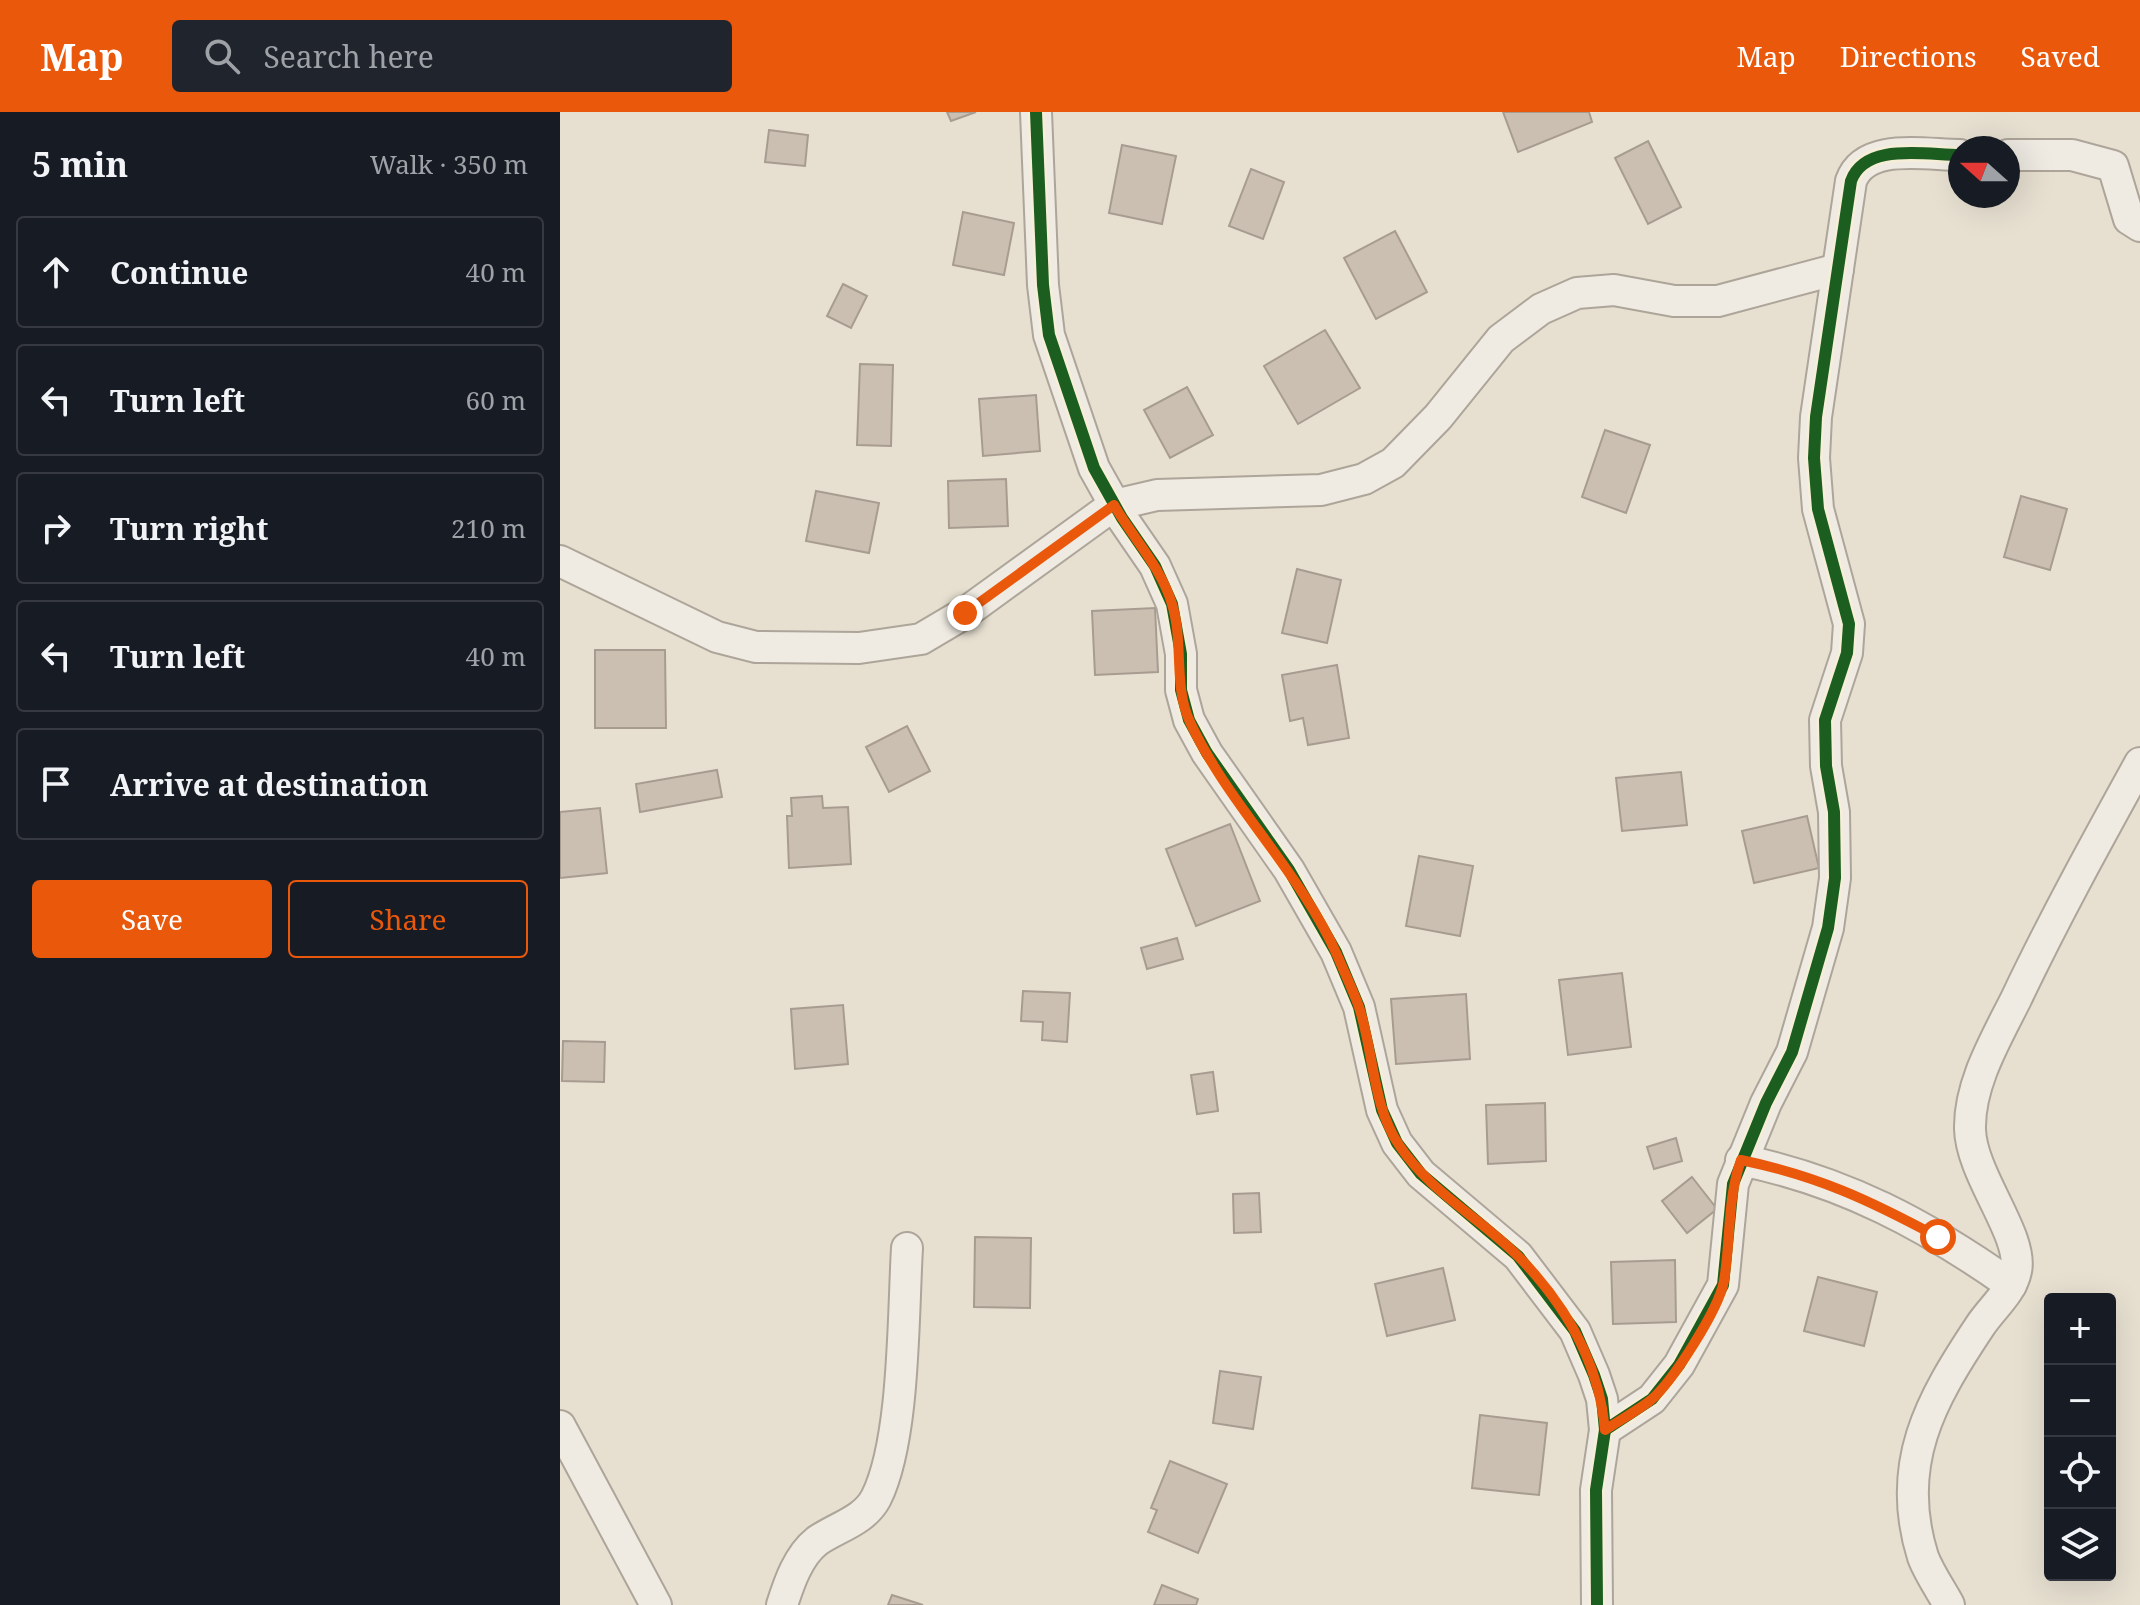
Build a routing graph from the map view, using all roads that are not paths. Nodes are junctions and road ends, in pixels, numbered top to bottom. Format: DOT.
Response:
graph roads {
  1 [pos="1036,112"];
  2 [pos="1948,155"];
  3 [pos="2020,155"];
  4 [pos="2140,226"];
  5 [pos="1838,269"];
  6 [pos="1114,505"];
  7 [pos="560,561"];
  8 [pos="2140,763"];
  9 [pos="1741,1160"];
  10 [pos="907,1248"];
  11 [pos="2011,1285"];
  12 [pos="560,1426"];
  13 [pos="1605,1430"];
  14 [pos="656,1605"];
  15 [pos="782,1605"];
  16 [pos="1597,1605"];
  17 [pos="1949,1605"];
  1 -- 6 [label="street"];
  2 -- 5 [label="street"];
  3 -- 4 [label="street"];
  5 -- 6 [label="street"];
  5 -- 9 [label="street"];
  6 -- 7 [label="street"];
  6 -- 13 [label="street"];
  8 -- 11 [label="street"];
  9 -- 11 [label="street"];
  9 -- 13 [label="street"];
  10 -- 15 [label="street"];
  11 -- 17 [label="street"];
  12 -- 14 [label="street"];
  13 -- 16 [label="street"];
}
